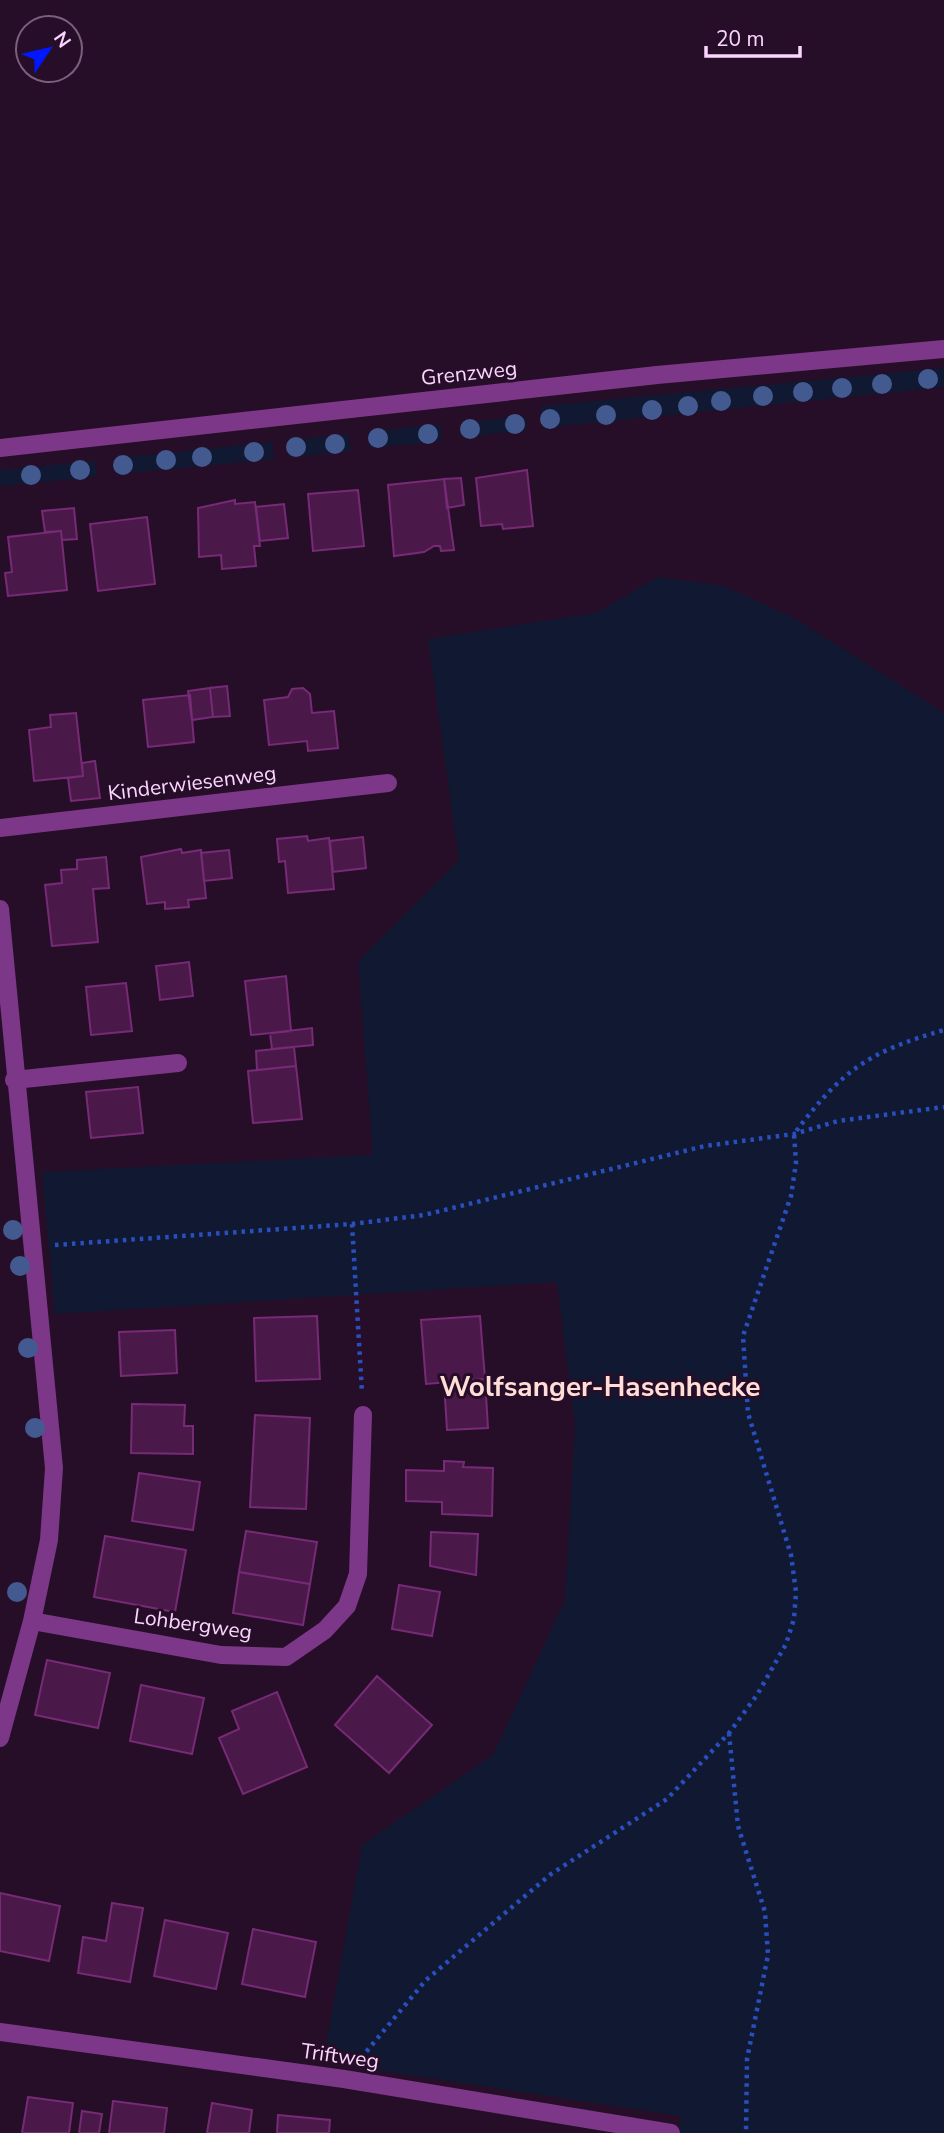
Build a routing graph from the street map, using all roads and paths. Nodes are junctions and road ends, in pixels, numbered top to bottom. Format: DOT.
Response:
graph roads {
  1 [pos="944,349"];
  2 [pos="0,447"];
  3 [pos="388,783"];
  4 [pos="0,828"];
  5 [pos="0,909"];
  6 [pos="944,1030"];
  7 [pos="178,1063"];
  8 [pos="14,1080"];
  9 [pos="944,1107"];
  10 [pos="794,1134"];
  11 [pos="352,1224"];
  12 [pos="32,1247"];
  13 [pos="363,1415"];
  14 [pos="32,1621"];
  15 [pos="729,1733"];
  16 [pos="0,1738"];
  17 [pos="0,2032"];
  18 [pos="344,2079"];
  19 [pos="671,2133"];
  20 [pos="746,2133"];
  1 -- 2 [label="street, Grenzweg"];
  3 -- 4 [label="street, Kinderwiesenweg"];
  5 -- 8 [label="street"];
  6 -- 10 [label="path"];
  7 -- 8 [label="street"];
  8 -- 12 [label="street"];
  9 -- 10 [label="path"];
  10 -- 11 [label="path"];
  10 -- 15 [label="path"];
  11 -- 12 [label="path"];
  11 -- 13 [label="path"];
  12 -- 14 [label="street"];
  13 -- 14 [label="street, Lohbergweg"];
  14 -- 16 [label="street"];
  15 -- 18 [label="path"];
  15 -- 20 [label="path"];
  17 -- 18 [label="street, Triftweg"];
  18 -- 19 [label="street, Triftweg"];
}
